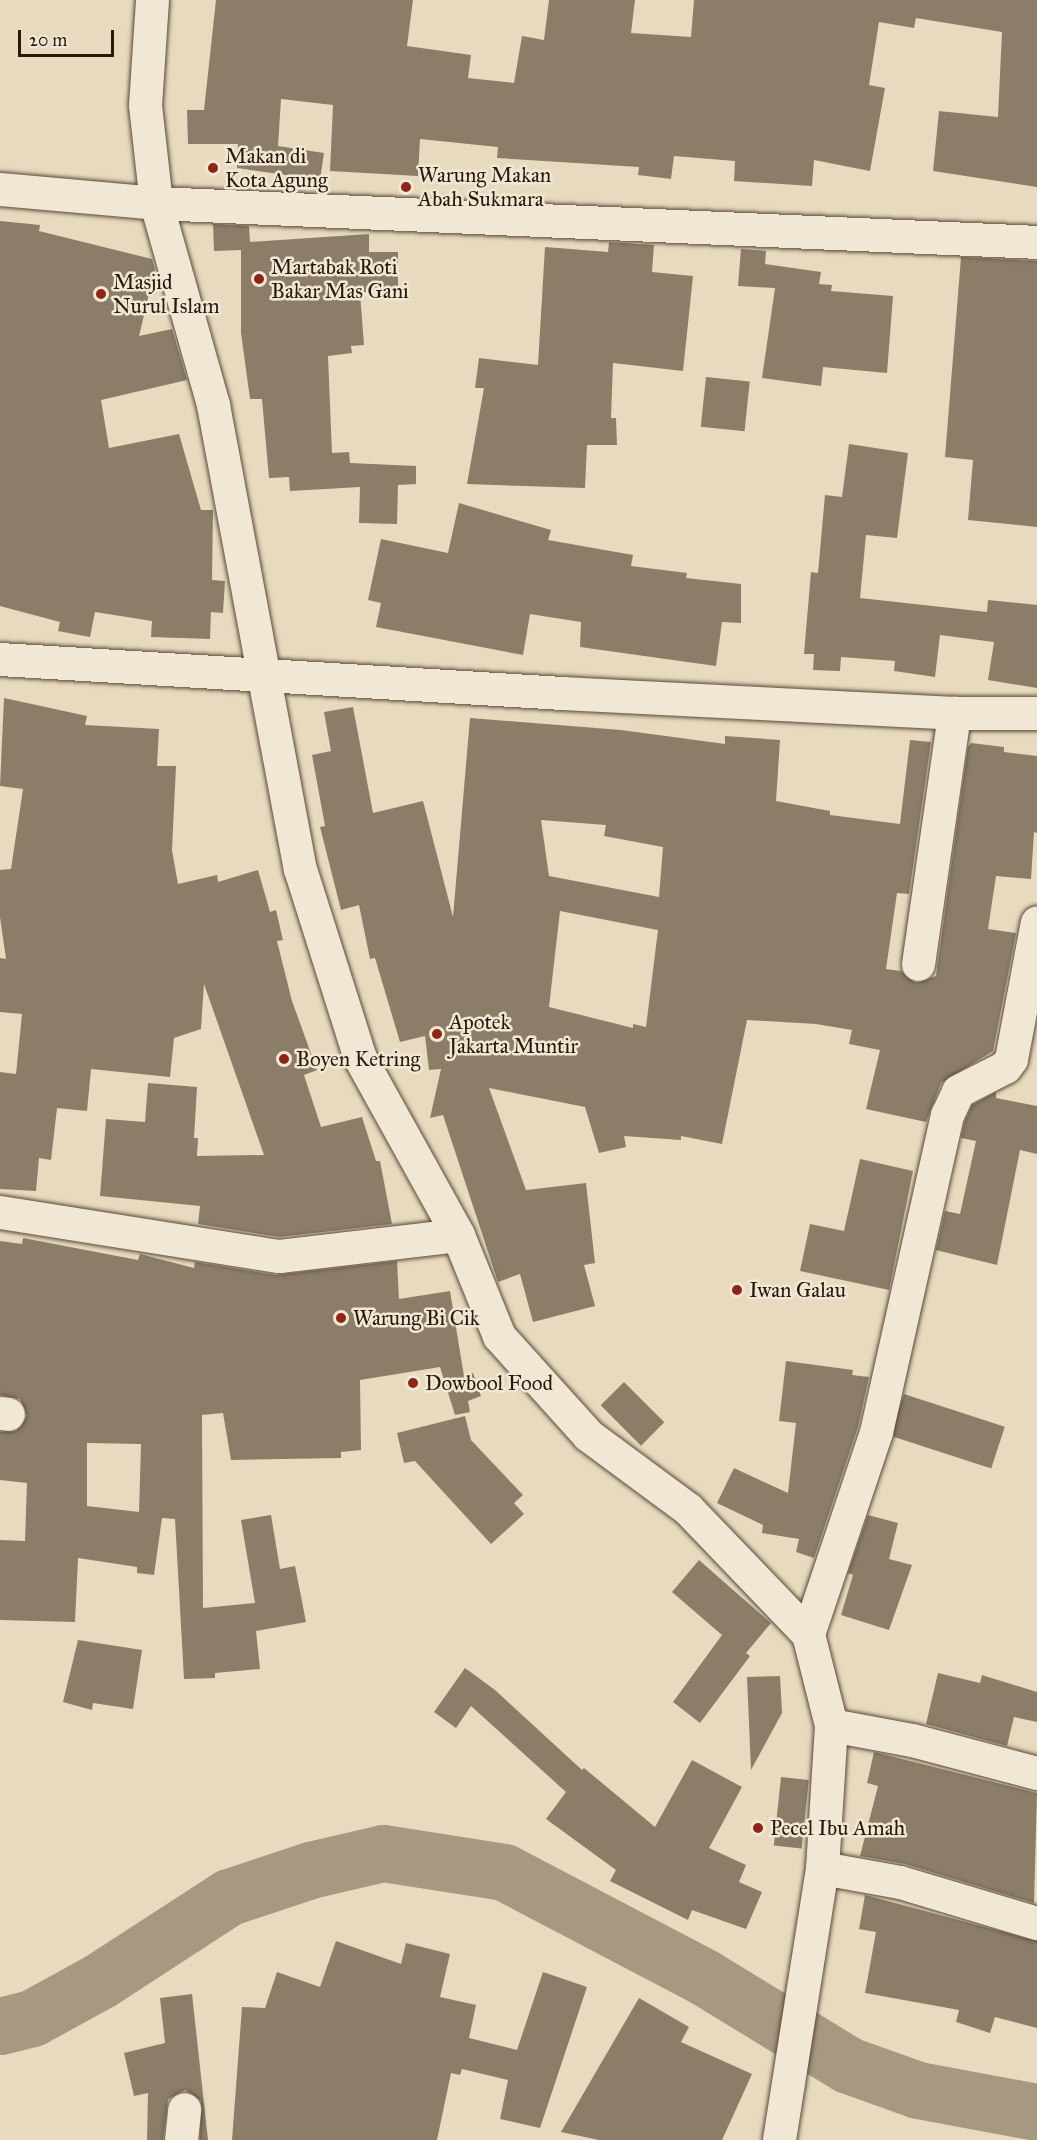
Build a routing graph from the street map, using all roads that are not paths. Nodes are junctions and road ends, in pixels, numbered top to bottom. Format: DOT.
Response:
graph roads {
  1 [pos="152,0"];
  2 [pos="0,189"];
  3 [pos="156,203"];
  4 [pos="1037,242"];
  5 [pos="0,659"];
  6 [pos="261,675"];
  7 [pos="1037,712"];
  8 [pos="954,713"];
  9 [pos="1037,922"];
  10 [pos="918,964"];
  11 [pos="0,1212"];
  12 [pos="458,1235"];
  13 [pos="808,1634"];
  14 [pos="831,1725"];
  15 [pos="1037,1773"];
  16 [pos="822,1868"];
  17 [pos="1037,1923"];
  18 [pos="779,2140"];
  1 -- 3 [label="street"];
  2 -- 3 [label="street"];
  3 -- 4 [label="street"];
  3 -- 6 [label="street"];
  5 -- 6 [label="street"];
  6 -- 8 [label="street"];
  6 -- 12 [label="street"];
  7 -- 8 [label="street"];
  8 -- 10 [label="street"];
  9 -- 13 [label="street"];
  11 -- 12 [label="street"];
  12 -- 13 [label="street"];
  13 -- 14 [label="street"];
  14 -- 15 [label="street"];
  14 -- 16 [label="street"];
  16 -- 17 [label="street"];
  16 -- 18 [label="street"];
}
